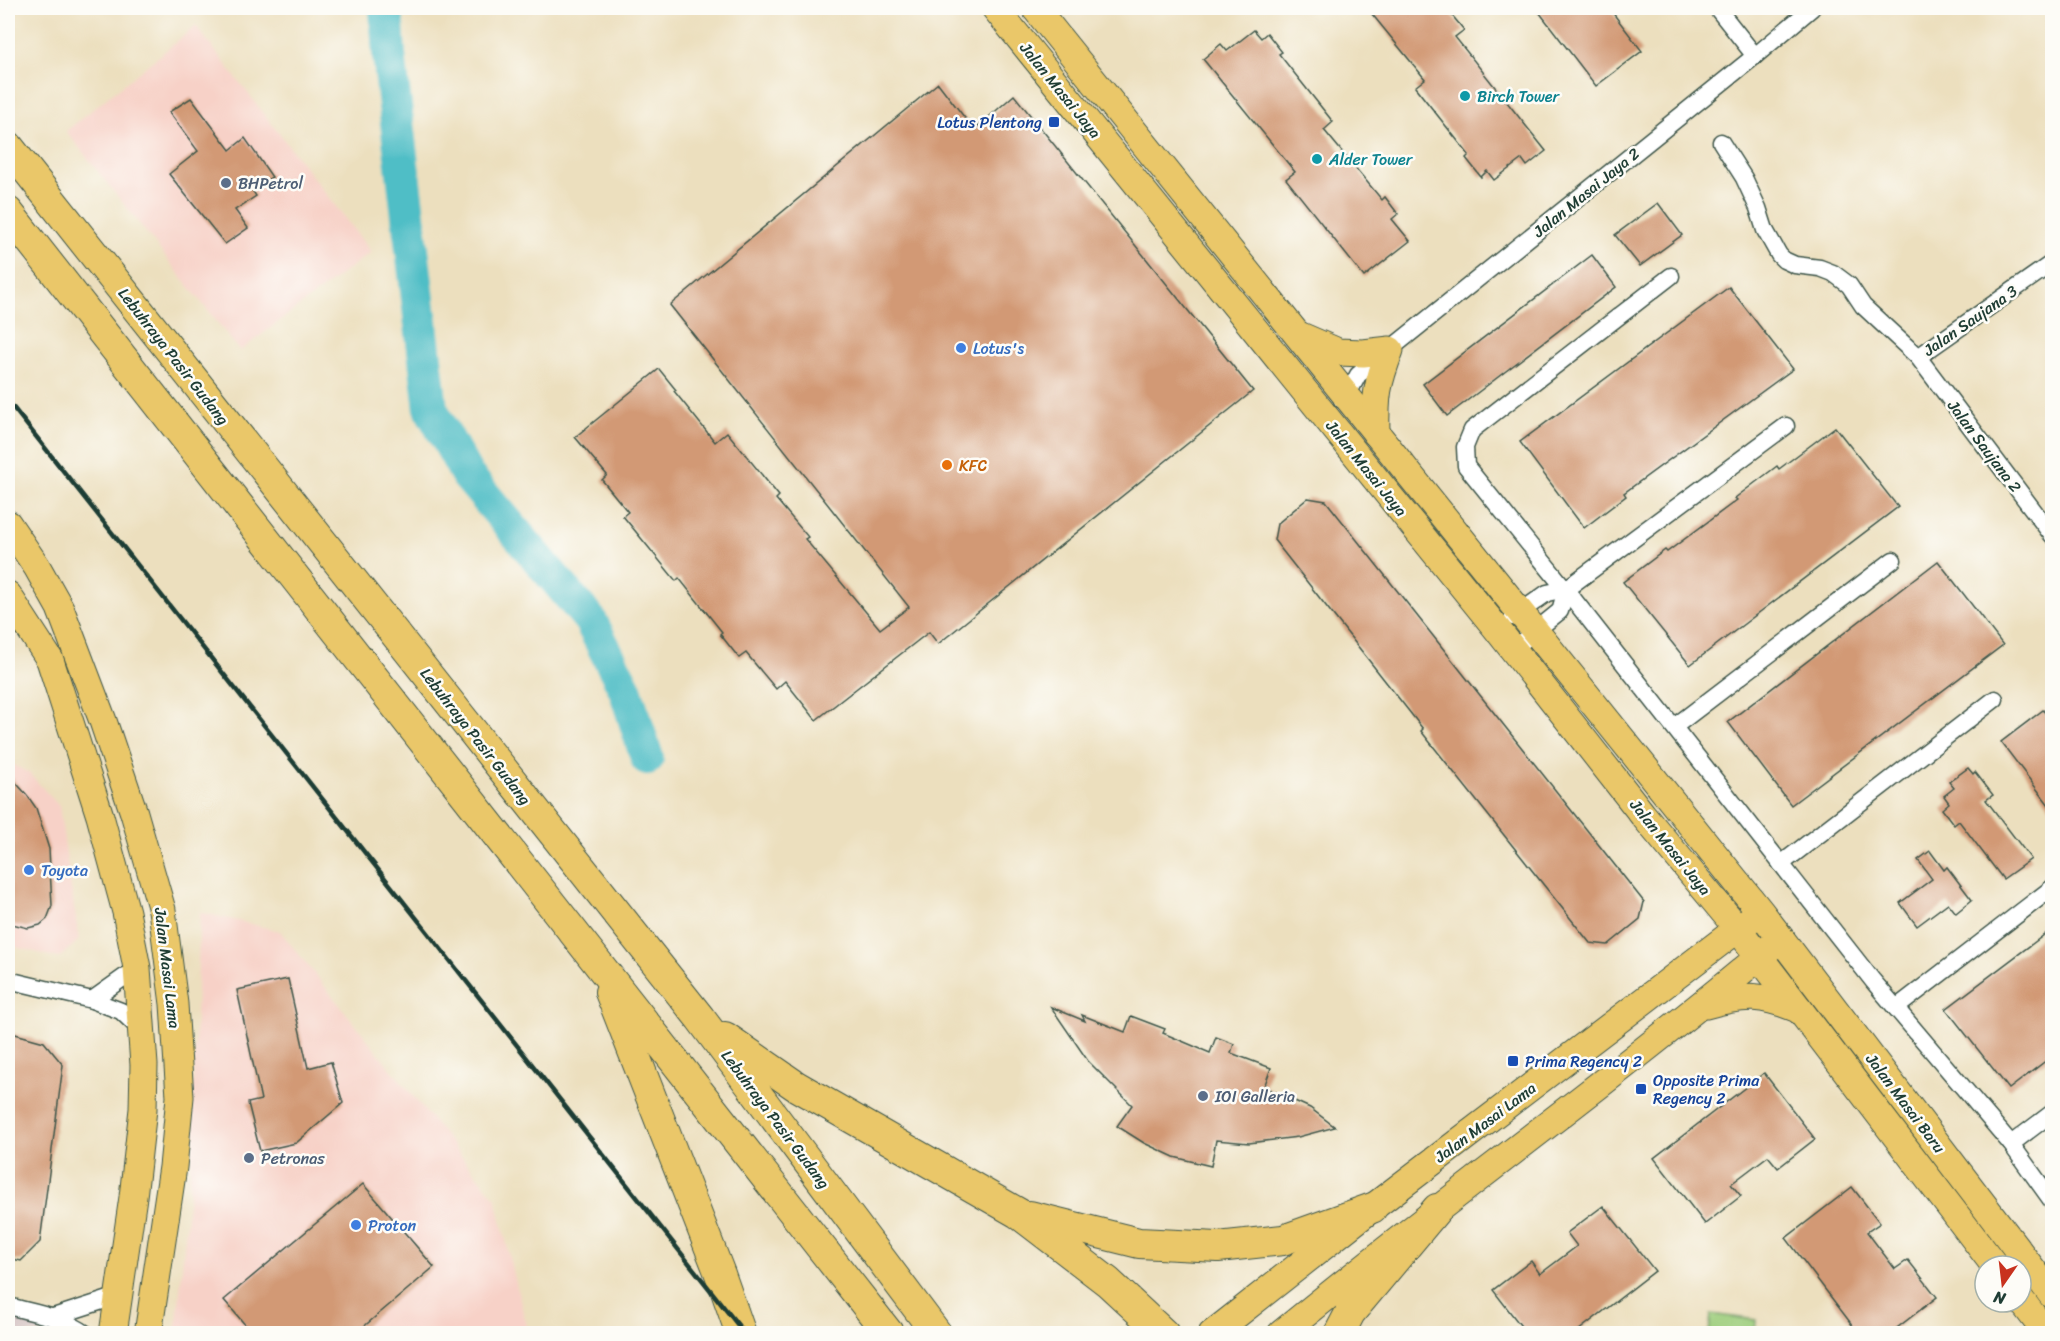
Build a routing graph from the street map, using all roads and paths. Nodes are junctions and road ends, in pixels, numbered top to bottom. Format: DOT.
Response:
graph roads {
  1 [pos="995,8"];
  2 [pos="1035,8"];
  3 [pos="1717,8"];
  4 [pos="1812,8"];
  5 [pos="1755,56"];
  6 [pos="1721,142"];
  7 [pos="8,146"];
  8 [pos="8,212"];
  9 [pos="2052,263"];
  10 [pos="1671,276"];
  11 [pos="1297,335"];
  12 [pos="1390,350"];
  13 [pos="1918,357"];
  14 [pos="1346,383"];
  15 [pos="1316,405"];
  16 [pos="1786,426"];
  17 [pos="1376,433"];
  18 [pos="8,524"];
  19 [pos="2052,535"];
  20 [pos="1893,560"];
  21 [pos="1566,589"];
  22 [pos="8,595"];
  23 [pos="1528,621"];
  24 [pos="1505,639"];
  25 [pos="1995,699"];
  26 [pos="1674,727"];
  27 [pos="1781,864"];
  28 [pos="1700,882"];
  29 [pos="2052,888"];
  30 [pos="1760,911"];
  31 [pos="1738,929"];
  32 [pos="1780,939"];
  33 [pos="1759,957"];
  34 [pos="597,961"];
  35 [pos="1687,967"];
  36 [pos="137,968"];
  37 [pos="8,980"];
  38 [pos="92,1000"];
  39 [pos="1699,1006"];
  40 [pos="1896,1008"];
  41 [pos="1800,1010"];
  42 [pos="700,1018"];
  43 [pos="142,1030"];
  44 [pos="2052,1113"];
  45 [pos="2011,1144"];
  46 [pos="2052,1201"];
  47 [pos="1372,1208"];
  48 [pos="1437,1209"];
  49 [pos="1018,1213"];
  50 [pos="1986,1254"];
  51 [pos="2052,1295"];
  52 [pos="118,1296"];
  53 [pos="8,1306"];
  54 [pos="2032,1314"];
  55 [pos="53,1317"];
  56 [pos="86,1334"];
  57 [pos="113,1334"];
  58 [pos="148,1334"];
  59 [pos="741,1334"];
  60 [pos="890,1334"];
  61 [pos="937,1334"];
  62 [pos="1164,1334"];
  63 [pos="1212,1334"];
  64 [pos="1281,1334"];
  65 [pos="1339,1334"];
  66 [pos="2047,1334"];
  1 -- 15 [label="main road, Jalan Masai Jaya"];
  2 -- 11 [label="main road, Jalan Masai Jaya"];
  3 -- 5 [label="street"];
  4 -- 5 [label="street, Jalan Masai Jaya 2"];
  5 -- 12 [label="street, Jalan Masai Jaya 2"];
  6 -- 13 [label="street, Jalan Saujana 2"];
  7 -- 42 [label="highway, Lebuhraya Pasir Gudang"];
  8 -- 34 [label="highway"];
  9 -- 13 [label="street, Jalan Saujana 3"];
  10 -- 21 [label="street"];
  11 -- 12 [label="main road"];
  11 -- 14 [label="main road, Jalan Masai Jaya"];
  12 -- 14 [label="street, Jalan Masai Jaya 2"];
  12 -- 17 [label="main road"];
  13 -- 19 [label="street, Jalan Saujana 2"];
  14 -- 15 [label="street, Jalan Masai Jaya 2"];
  14 -- 15 [label="street, Jalan Masai Jaya 2"];
  14 -- 17 [label="main road, Jalan Masai Jaya"];
  15 -- 24 [label="main road, Jalan Masai Jaya"];
  16 -- 21 [label="street"];
  17 -- 23 [label="main road, Jalan Masai Jaya"];
  18 -- 58 [label="main road, Jalan Masai Lama"];
  20 -- 26 [label="street"];
  21 -- 23 [label="street"];
  21 -- 23 [label="street"];
  21 -- 26 [label="street"];
  22 -- 36 [label="main road, Jalan Masai Lama"];
  23 -- 24 [label="street"];
  23 -- 24 [label="street"];
  23 -- 30 [label="main road, Jalan Masai Jaya"];
  24 -- 28 [label="main road, Jalan Masai Jaya"];
  25 -- 27 [label="street"];
  26 -- 27 [label="street"];
  27 -- 40 [label="street"];
  28 -- 31 [label="main road, Jalan Masai Jaya"];
  28 -- 35 [label="main road"];
  29 -- 40 [label="street"];
  30 -- 31 [label="main road, Jalan Masai Lama"];
  30 -- 32 [label="main road, Jalan Masai Baru"];
  31 -- 33 [label="main road, Jalan Masai Baru"];
  31 -- 35 [label="main road, Jalan Masai Lama"];
  32 -- 33 [label="main road"];
  32 -- 51 [label="main road, Jalan Masai Baru"];
  33 -- 39 [label="main road"];
  33 -- 41 [label="main road, Jalan Masai Baru"];
  34 -- 59 [label="highway"];
  34 -- 60 [label="highway"];
  35 -- 47 [label="main road, Jalan Masai Lama"];
  36 -- 38 [label="street"];
  36 -- 43 [label="main road, Jalan Masai Lama"];
  37 -- 38 [label="street"];
  38 -- 43 [label="street"];
  39 -- 41 [label="main road"];
  39 -- 48 [label="main road"];
  40 -- 45 [label="street"];
  41 -- 50 [label="main road, Jalan Masai Baru"];
  42 -- 49 [label="highway"];
  42 -- 61 [label="highway, Lebuhraya Pasir Gudang"];
  43 -- 52 [label="main road, Jalan Masai Lama"];
  44 -- 45 [label="street"];
  45 -- 46 [label="street"];
  47 -- 49 [label="highway"];
  47 -- 63 [label="main road, Jalan Masai Lama"];
  48 -- 64 [label="main road"];
  48 -- 65 [label="highway"];
  49 -- 62 [label="highway"];
  52 -- 55 [label="street"];
  52 -- 57 [label="main road, Jalan Masai Lama"];
  53 -- 55 [label="street"];
  54 -- 66 [label="main road"];
  55 -- 56 [label="street"];
}
